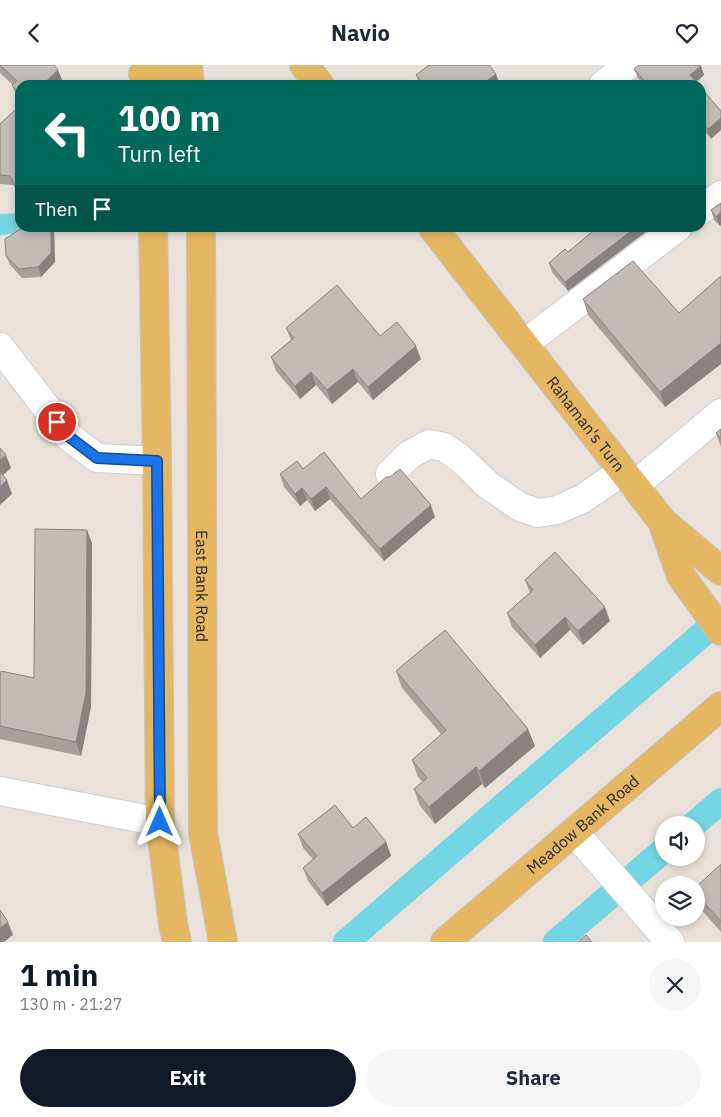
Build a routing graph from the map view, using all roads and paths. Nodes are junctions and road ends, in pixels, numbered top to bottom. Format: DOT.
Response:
graph roads {
  1 [pos="178,65"];
  2 [pos="188,65"];
  3 [pos="304,65"];
  4 [pos="628,65"];
  5 [pos="143,75"];
  6 [pos="190,80"];
  7 [pos="316,80"];
  8 [pos="609,80"];
  9 [pos="721,195"];
  10 [pos="706,206"];
  11 [pos="153,232"];
  12 [pos="201,232"];
  13 [pos="436,232"];
  14 [pos="671,232"];
  15 [pos="524,345"];
  16 [pos="0,347"];
  17 [pos="721,413"];
  18 [pos="157,461"];
  19 [pos="390,474"];
  20 [pos="629,479"];
  21 [pos="662,521"];
  22 [pos="712,564"];
  23 [pos="721,631"];
  24 [pos="721,705"];
  25 [pos="0,791"];
  26 [pos="160,822"];
  27 [pos="574,831"];
  28 [pos="177,942"];
  29 [pos="223,942"];
  30 [pos="445,942"];
  31 [pos="670,942"];
  1 -- 5 [label="main road"];
  2 -- 6 [label="main road"];
  3 -- 7 [label="main road"];
  4 -- 8 [label="street"];
  9 -- 10 [label="street"];
  11 -- 18 [label="main road"];
  12 -- 29 [label="main road, East Bank Road"];
  13 -- 15 [label="main road, Rahaman's Turn"];
  14 -- 15 [label="street"];
  15 -- 20 [label="main road, Rahaman's Turn"];
  16 -- 18 [label="street"];
  17 -- 20 [label="street"];
  18 -- 26 [label="main road"];
  19 -- 20 [label="street"];
  20 -- 21 [label="main road, Rahaman's Turn"];
  21 -- 22 [label="main road"];
  21 -- 23 [label="main road, Rahaman's Turn"];
  24 -- 27 [label="main road, Meadow Bank Road"];
  25 -- 26 [label="street"];
  26 -- 28 [label="main road"];
  27 -- 30 [label="main road, Meadow Bank Road"];
  27 -- 31 [label="street"];
}
